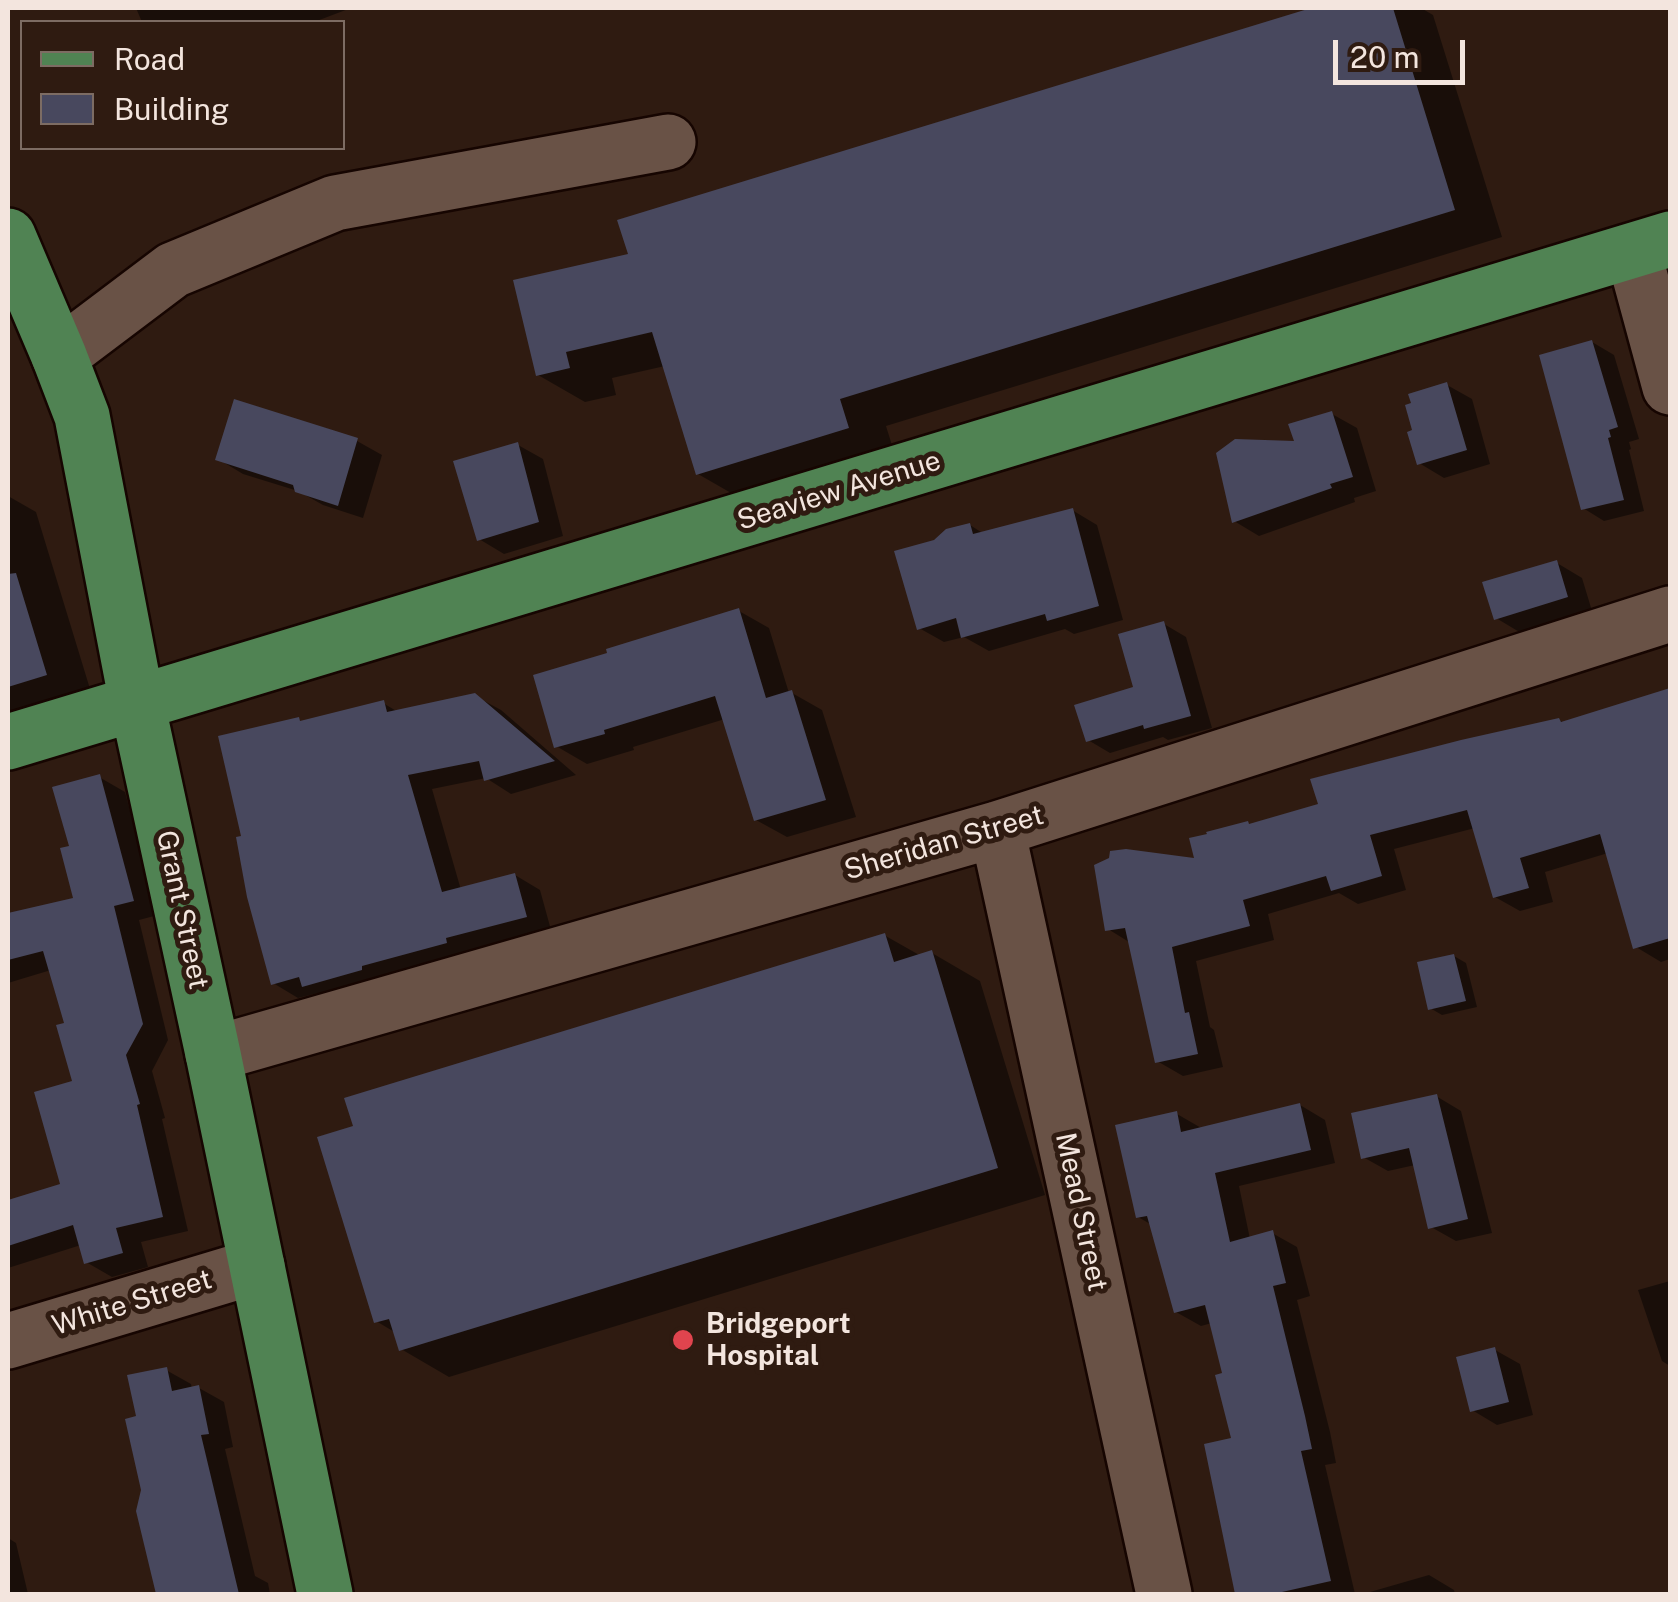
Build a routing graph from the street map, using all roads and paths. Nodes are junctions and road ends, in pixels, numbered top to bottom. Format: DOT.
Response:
graph roads {
  1 [pos="668,142"];
  2 [pos="8,236"];
  3 [pos="1652,245"];
  4 [pos="59,356"];
  5 [pos="1670,387"];
  6 [pos="1670,614"];
  7 [pos="137,704"];
  8 [pos="8,742"];
  9 [pos="997,829"];
  10 [pos="213,1054"];
  11 [pos="257,1266"];
  12 [pos="8,1340"];
  13 [pos="325,1594"];
  14 [pos="1164,1594"];
  1 -- 4 [label="street"];
  2 -- 4 [label="main road, Grant Street"];
  3 -- 5 [label="street"];
  3 -- 7 [label="main road, Seaview Avenue"];
  4 -- 7 [label="main road, Grant Street"];
  6 -- 9 [label="street, Sheridan Street"];
  7 -- 8 [label="main road, Seaview Avenue"];
  7 -- 10 [label="main road, Grant Street"];
  9 -- 10 [label="street, Sheridan Street"];
  9 -- 14 [label="street, Mead Street"];
  10 -- 11 [label="main road, Grant Street"];
  11 -- 12 [label="street, White Street"];
  11 -- 13 [label="main road, Grant Street"];
}
